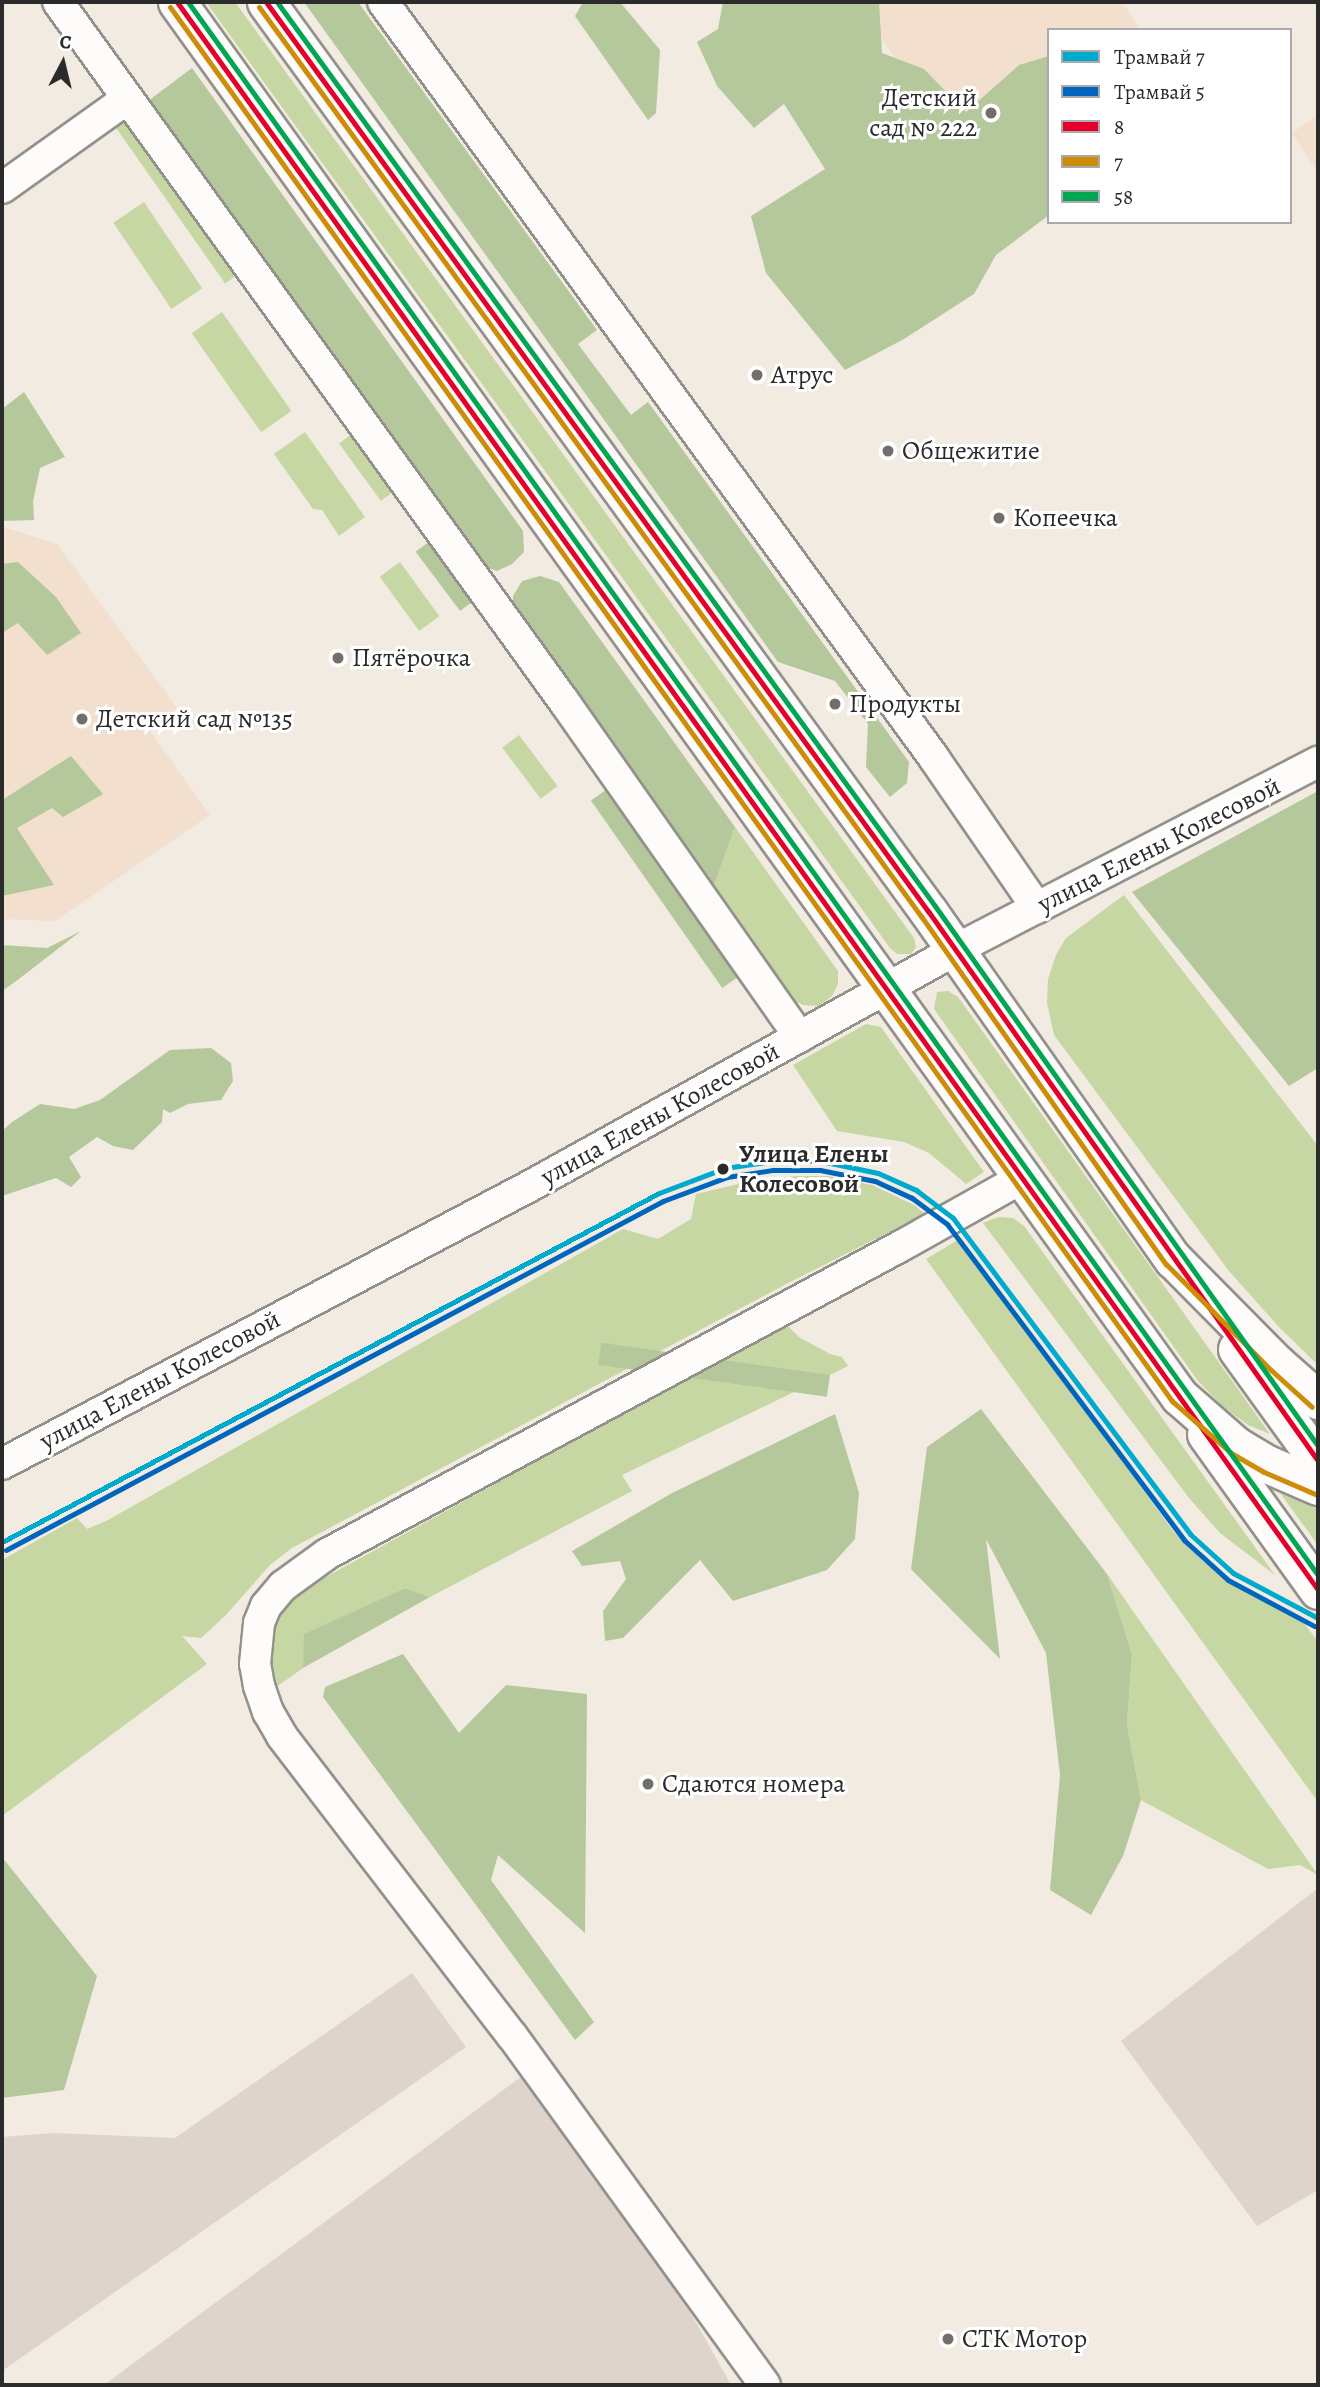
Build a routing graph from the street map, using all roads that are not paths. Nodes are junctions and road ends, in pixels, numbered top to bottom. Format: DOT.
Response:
graph roads {
  1 [pos="58,2"];
  2 [pos="177,2"];
  3 [pos="266,2"];
  4 [pos="383,2"];
  5 [pos="127,99"];
  6 [pos="2,188"];
  7 [pos="1318,762"];
  8 [pos="1037,908"];
  9 [pos="955,950"];
  10 [pos="886,989"];
  11 [pos="800,1037"];
  12 [pos="1022,1178"];
  13 [pos="1173,1259"];
  14 [pos="1178,1396"];
  15 [pos="1318,1400"];
  16 [pos="1318,1461"];
  17 [pos="2,1464"];
  18 [pos="1318,1486"];
  19 [pos="1318,1590"];
  20 [pos="765,2385"];
  1 -- 5 [label="street"];
  2 -- 10 [label="main road"];
  3 -- 9 [label="main road"];
  4 -- 8 [label="street"];
  5 -- 6 [label="street"];
  5 -- 11 [label="street"];
  7 -- 8 [label="street, улица Елены Колесовой"];
  8 -- 9 [label="street, улица Елены Колесовой"];
  9 -- 10 [label="street, улица Елены Колесовой"];
  9 -- 13 [label="main road"];
  10 -- 11 [label="street, улица Елены Колесовой"];
  10 -- 12 [label="main road"];
  11 -- 17 [label="street, улица Елены Колесовой"];
  12 -- 14 [label="main road"];
  12 -- 20 [label="street"];
  13 -- 15 [label="main road"];
  13 -- 16 [label="main road"];
  14 -- 18 [label="main road"];
  14 -- 19 [label="main road"];
}
